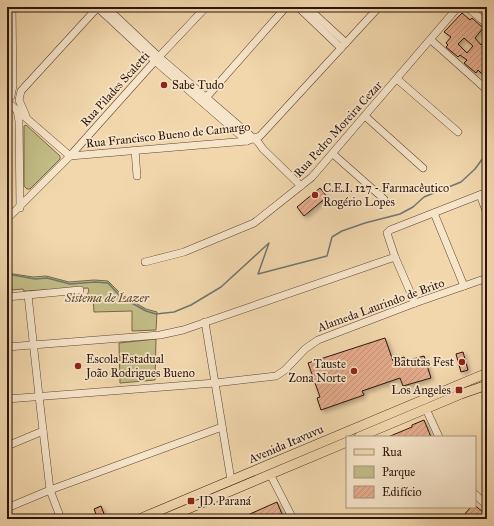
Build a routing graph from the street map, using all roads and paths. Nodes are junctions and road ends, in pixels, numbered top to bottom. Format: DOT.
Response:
graph roads {
  1 [pos="12,7"];
  2 [pos="98,7"];
  3 [pos="106,7"];
  4 [pos="206,7"];
  5 [pos="286,7"];
  6 [pos="298,7"];
  7 [pos="307,7"];
  8 [pos="379,7"];
  9 [pos="458,7"];
  10 [pos="467,7"];
  11 [pos="487,24"];
  12 [pos="431,40"];
  13 [pos="344,46"];
  14 [pos="157,59"];
  15 [pos="397,78"];
  16 [pos="487,90"];
  17 [pos="204,99"];
  18 [pos="12,101"];
  19 [pos="365,116"];
  20 [pos="230,127"];
  21 [pos="458,132"];
  22 [pos="251,140"];
  23 [pos="229,142"];
  24 [pos="81,144"];
  25 [pos="135,150"];
  26 [pos="90,154"];
  27 [pos="332,154"];
  28 [pos="70,156"];
  29 [pos="423,168"];
  30 [pos="137,176"];
  31 [pos="301,186"];
  32 [pos="483,193"];
  33 [pos="20,194"];
  34 [pos="29,198"];
  35 [pos="384,199"];
  36 [pos="20,208"];
  37 [pos="434,213"];
  38 [pos="487,213"];
  39 [pos="7,219"];
  40 [pos="395,257"];
  41 [pos="145,262"];
  42 [pos="487,278"];
  43 [pos="464,286"];
  44 [pos="80,290"];
  45 [pos="28,295"];
  46 [pos="7,297"];
  47 [pos="415,303"];
  48 [pos="205,322"];
  49 [pos="34,345"];
  50 [pos="7,348"];
  51 [pos="487,373"];
  52 [pos="215,383"];
  53 [pos="487,385"];
  54 [pos="39,396"];
  55 [pos="7,399"];
  56 [pos="414,403"];
  57 [pos="426,409"];
  58 [pos="222,427"];
  59 [pos="43,431"];
  60 [pos="361,436"];
  61 [pos="439,436"];
  62 [pos="346,442"];
  63 [pos="7,446"];
  64 [pos="270,474"];
  65 [pos="231,480"];
  66 [pos="50,490"];
  67 [pos="476,495"];
  68 [pos="487,506"];
  69 [pos="7,508"];
  70 [pos="61,519"];
  71 [pos="139,519"];
  72 [pos="164,519"];
  73 [pos="292,519"];
  1 -- 18 [label="street"];
  2 -- 14 [label="street"];
  2 -- 18 [label="street"];
  3 -- 14 [label="street"];
  4 -- 14 [label="street, Rua Pilades Scaletti"];
  5 -- 17 [label="street"];
  6 -- 13 [label="street"];
  7 -- 13 [label="street"];
  8 -- 13 [label="street, Rua Francisco Bueno de Camargo"];
  9 -- 12 [label="street, Rua Pedro Moreira Cezar"];
  10 -- 11 [label="street"];
  12 -- 15 [label="street, Rua Pedro Moreira Cezar"];
  12 -- 16 [label="street"];
  13 -- 22 [label="street, Rua Francisco Bueno de Camargo"];
  14 -- 17 [label="street"];
  14 -- 24 [label="street, Rua Pilades Scaletti"];
  15 -- 19 [label="street, Rua Pedro Moreira Cezar"];
  15 -- 21 [label="street"];
  17 -- 20 [label="street"];
  17 -- 22 [label="street"];
  18 -- 28 [label="street"];
  18 -- 33 [label="street"];
  19 -- 27 [label="street, Rua Pedro Moreira Cezar"];
  19 -- 29 [label="street"];
  20 -- 22 [label="street"];
  20 -- 23 [label="street"];
  22 -- 23 [label="street, Rua Francisco Bueno de Camargo"];
  22 -- 31 [label="street"];
  23 -- 25 [label="street, Rua Francisco Bueno de Camargo"];
  24 -- 26 [label="street"];
  24 -- 28 [label="street, Rua Pilades Scaletti"];
  25 -- 26 [label="street, Rua Francisco Bueno de Camargo"];
  25 -- 30 [label="street"];
  26 -- 28 [label="street, Rua Francisco Bueno de Camargo"];
  27 -- 31 [label="street, Rua Pedro Moreira Cezar"];
  27 -- 35 [label="street"];
  28 -- 34 [label="street, Rua Pilades Scaletti"];
  31 -- 41 [label="street, Rua Pedro Moreira Cezar"];
  32 -- 37 [label="street"];
  32 -- 38 [label="street"];
  33 -- 34 [label="street"];
  33 -- 36 [label="street"];
  34 -- 36 [label="street, Rua Pilades Scaletti"];
  36 -- 39 [label="street, Rua Pilades Scaletti"];
  37 -- 40 [label="street"];
  37 -- 43 [label="street"];
  40 -- 47 [label="street"];
  40 -- 48 [label="street"];
  42 -- 43 [label="street, Alameda Laurindo de Brito"];
  43 -- 47 [label="street, Alameda Laurindo de Brito"];
  44 -- 45 [label="street"];
  45 -- 46 [label="street"];
  45 -- 49 [label="street"];
  47 -- 52 [label="street, Alameda Laurindo de Brito"];
  48 -- 49 [label="street"];
  48 -- 52 [label="street"];
  49 -- 50 [label="street"];
  49 -- 54 [label="street"];
  51 -- 56 [label="main road, Avenida Itavuvu"];
  52 -- 54 [label="street, Alameda Laurindo de Brito"];
  52 -- 58 [label="street"];
  53 -- 57 [label="main road"];
  54 -- 55 [label="street, Alameda Laurindo de Brito"];
  54 -- 59 [label="street"];
  56 -- 57 [label="main road"];
  56 -- 65 [label="main road, Avenida Itavuvu"];
  57 -- 60 [label="main road"];
  57 -- 61 [label="street"];
  58 -- 65 [label="street"];
  58 -- 66 [label="street"];
  59 -- 63 [label="street"];
  59 -- 66 [label="street"];
  62 -- 64 [label="main road, Avenida Itavuvu"];
  64 -- 72 [label="main road, Avenida Itavuvu"];
  64 -- 73 [label="street"];
  65 -- 71 [label="main road, Avenida Itavuvu"];
  66 -- 69 [label="street"];
  66 -- 70 [label="street"];
  67 -- 68 [label="street"];
}
